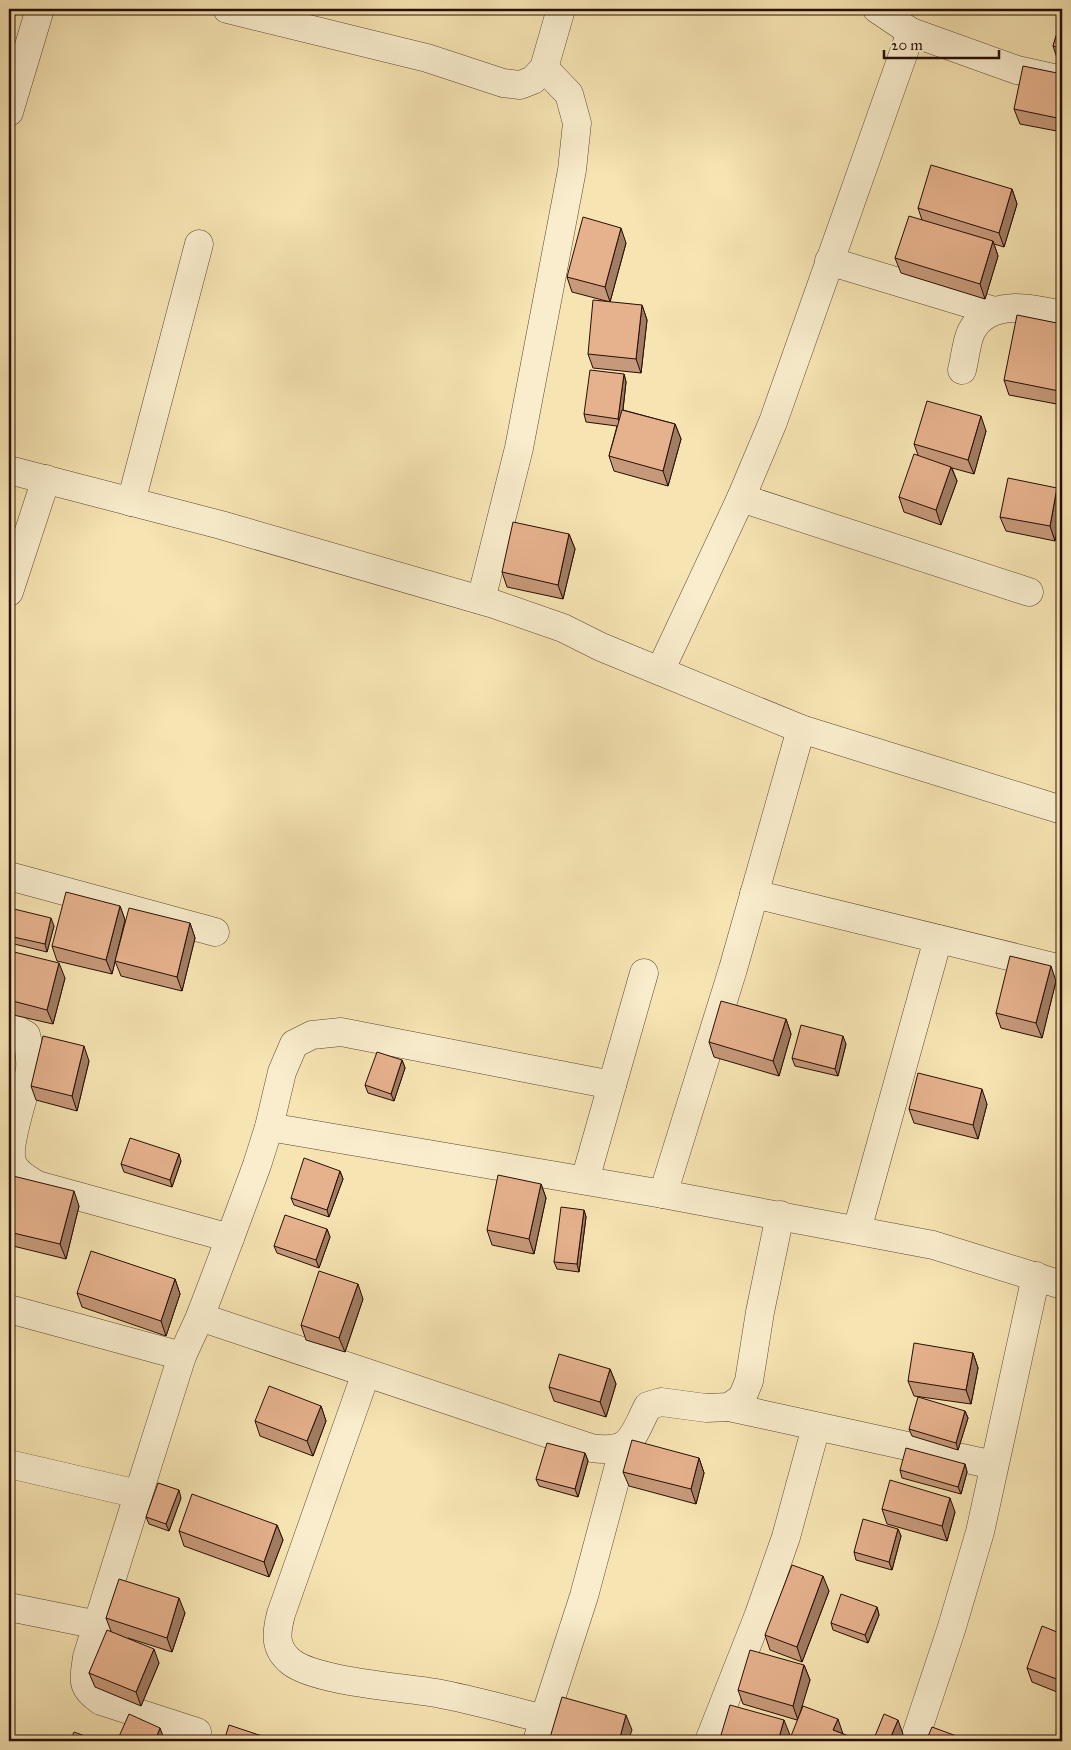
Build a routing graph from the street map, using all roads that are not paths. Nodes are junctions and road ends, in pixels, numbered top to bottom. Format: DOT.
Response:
graph roads {
  1 [pos="40,9"];
  2 [pos="227,9"];
  3 [pos="561,9"];
  4 [pos="877,9"];
  5 [pos="276,14"];
  6 [pos="911,32"];
  7 [pos="544,68"];
  8 [pos="1062,80"];
  9 [pos="9,112"];
  10 [pos="199,244"];
  11 [pos="829,260"];
  12 [pos="994,311"];
  13 [pos="1062,315"];
  14 [pos="962,370"];
  15 [pos="9,470"];
  16 [pos="46,479"];
  17 [pos="741,498"];
  18 [pos="131,502"];
  19 [pos="9,592"];
  20 [pos="1029,592"];
  21 [pos="481,600"];
  22 [pos="660,671"];
  23 [pos="801,729"];
  24 [pos="1062,810"];
  25 [pos="9,876"];
  26 [pos="754,894"];
  27 [pos="216,932"];
  28 [pos="938,939"];
  29 [pos="1062,969"];
  30 [pos="644,973"];
  31 [pos="9,1025"];
  32 [pos="612,1085"];
  33 [pos="269,1126"];
  34 [pos="585,1180"];
  35 [pos="663,1194"];
  36 [pos="780,1215"];
  37 [pos="857,1230"];
  38 [pos="230,1238"];
  39 [pos="1036,1276"];
  40 [pos="1062,1285"];
  41 [pos="9,1309"];
  42 [pos="200,1318"];
  43 [pos="182,1356"];
  44 [pos="366,1373"];
  45 [pos="729,1407"];
  46 [pos="816,1427"];
  47 [pos="624,1447"];
  48 [pos="9,1464"];
  49 [pos="994,1465"];
  50 [pos="138,1494"];
  51 [pos="9,1606"];
  52 [pos="98,1624"];
  53 [pos="541,1730"];
  54 [pos="197,1732"];
  55 [pos="709,1741"];
  56 [pos="914,1741"];
  1 -- 9 [label="street"];
  2 -- 5 [label="street"];
  3 -- 7 [label="street"];
  4 -- 6 [label="street"];
  5 -- 7 [label="street"];
  6 -- 8 [label="street"];
  6 -- 11 [label="street"];
  7 -- 21 [label="street"];
  10 -- 18 [label="street"];
  11 -- 12 [label="street"];
  11 -- 17 [label="street"];
  12 -- 13 [label="street"];
  12 -- 14 [label="street"];
  15 -- 16 [label="street"];
  16 -- 18 [label="street"];
  16 -- 19 [label="street"];
  17 -- 20 [label="street"];
  17 -- 22 [label="street"];
  18 -- 21 [label="street"];
  21 -- 22 [label="street"];
  22 -- 23 [label="street"];
  23 -- 24 [label="street"];
  23 -- 26 [label="street"];
  25 -- 27 [label="street"];
  26 -- 28 [label="street"];
  26 -- 35 [label="street"];
  28 -- 29 [label="street"];
  28 -- 37 [label="street"];
  30 -- 32 [label="street"];
  31 -- 38 [label="street"];
  32 -- 33 [label="street"];
  32 -- 34 [label="street"];
  33 -- 34 [label="street"];
  33 -- 38 [label="street"];
  34 -- 35 [label="street"];
  35 -- 36 [label="street"];
  36 -- 37 [label="street"];
  36 -- 45 [label="street"];
  37 -- 39 [label="street"];
  38 -- 42 [label="street"];
  39 -- 40 [label="street"];
  39 -- 49 [label="street"];
  41 -- 43 [label="street"];
  42 -- 43 [label="street"];
  42 -- 44 [label="street"];
  43 -- 50 [label="street"];
  44 -- 47 [label="street"];
  44 -- 53 [label="street"];
  45 -- 46 [label="street"];
  45 -- 47 [label="street"];
  46 -- 49 [label="street"];
  46 -- 55 [label="street"];
  47 -- 53 [label="street"];
  48 -- 50 [label="street"];
  49 -- 56 [label="street"];
  50 -- 52 [label="street"];
  51 -- 52 [label="street"];
  52 -- 54 [label="street"];
}
